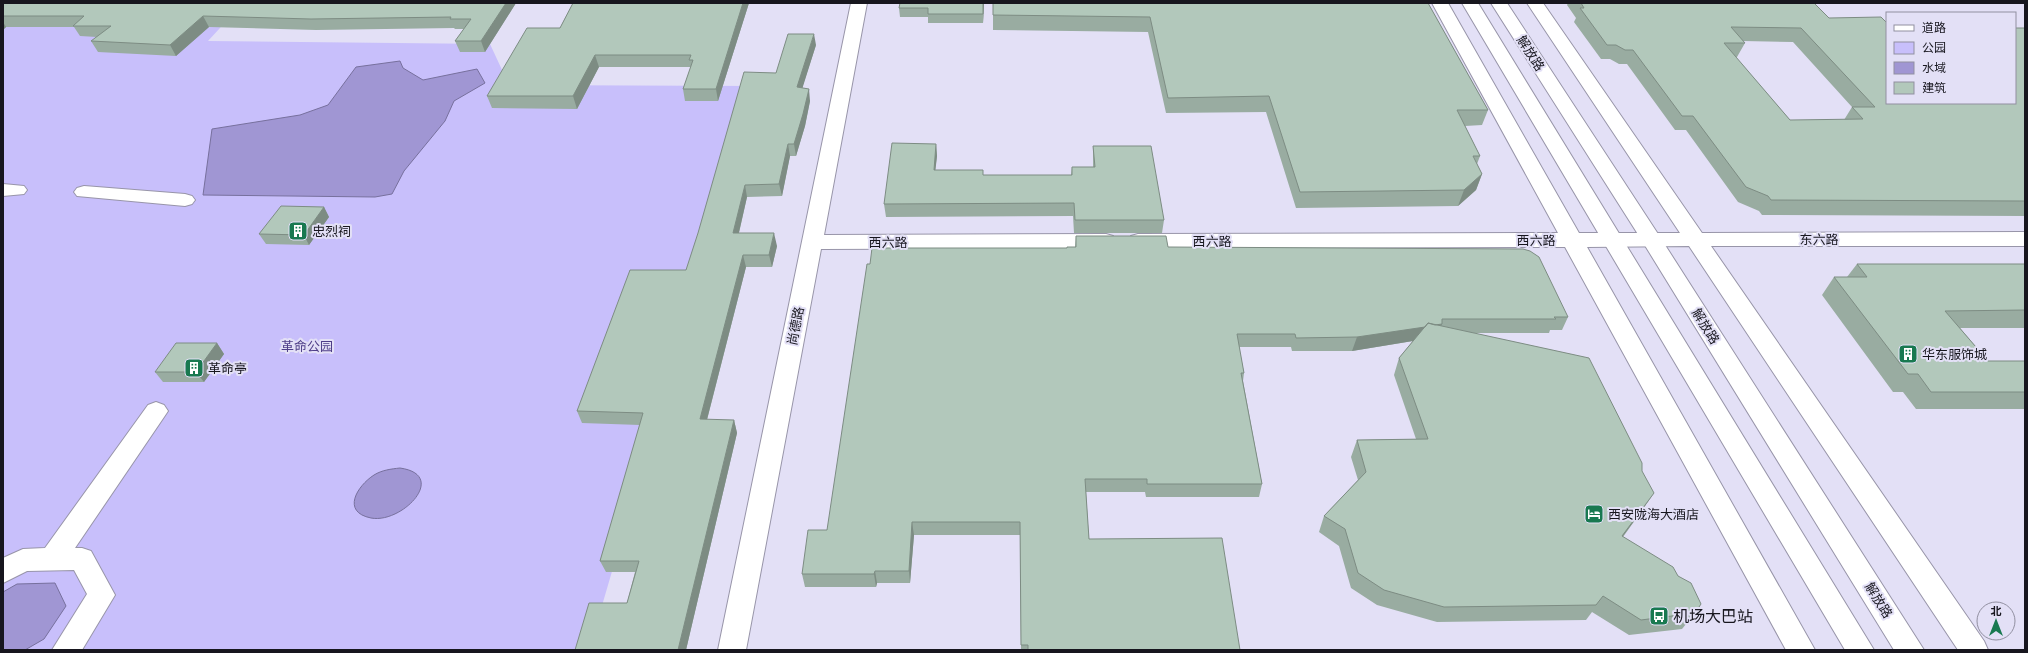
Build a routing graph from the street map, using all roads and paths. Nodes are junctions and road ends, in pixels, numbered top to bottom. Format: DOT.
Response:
graph roads {
  1 [pos="859,3"];
  2 [pos="1440,3"];
  3 [pos="1470,3"];
  4 [pos="1499,3"];
  5 [pos="1535,3"];
  6 [pos="84,192"];
  7 [pos="185,200"];
  8 [pos="1571,239"];
  9 [pos="1612,239"];
  10 [pos="1651,239"];
  11 [pos="1695,239"];
  12 [pos="2025,239"];
  13 [pos="811,242"];
  14 [pos="156,411"];
  15 [pos="52,560"];
  16 [pos="3,571"];
  17 [pos="66,650"];
  18 [pos="732,650"];
  19 [pos="1800,650"];
  20 [pos="1860,650"];
  21 [pos="1910,650"];
  22 [pos="1974,650"];
  1 -- 13 [label="street, 尚德路"];
  2 -- 8 [label="street"];
  3 -- 9 [label="street, 解放路"];
  4 -- 10 [label="street, 解放路"];
  5 -- 11 [label="street"];
  6 -- 7 [label="street"];
  8 -- 9 [label="street, 西六路"];
  8 -- 13 [label="street, 西六路"];
  8 -- 19 [label="street"];
  9 -- 10 [label="street, 东六路"];
  9 -- 20 [label="street, 解放路"];
  10 -- 11 [label="street, 东六路"];
  10 -- 21 [label="street, 解放路"];
  11 -- 12 [label="street, 东六路"];
  11 -- 22 [label="street"];
  13 -- 18 [label="street, 尚德路"];
  14 -- 15 [label="street"];
  15 -- 16 [label="street"];
  15 -- 17 [label="street"];
}
